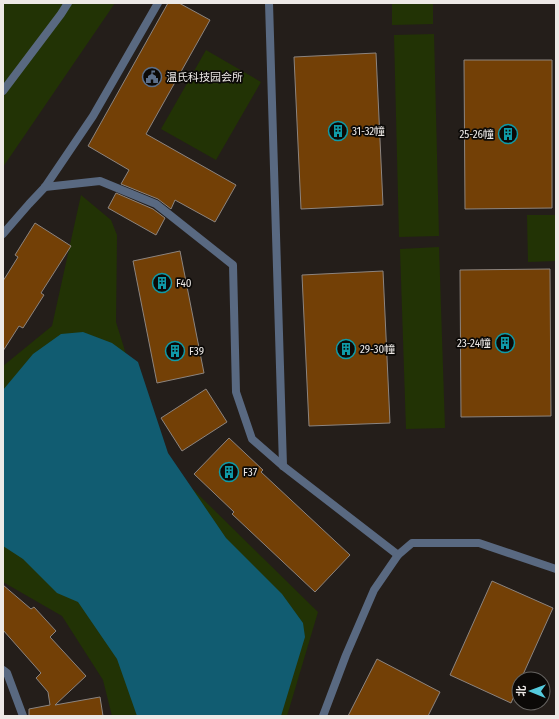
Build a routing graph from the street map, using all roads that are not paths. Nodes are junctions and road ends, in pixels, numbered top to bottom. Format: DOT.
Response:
graph roads {
  1 [pos="68,3"];
  2 [pos="158,3"];
  3 [pos="268,3"];
  4 [pos="3,91"];
  5 [pos="46,187"];
  6 [pos="3,234"];
  7 [pos="283,466"];
  8 [pos="398,555"];
  9 [pos="556,569"];
  10 [pos="3,670"];
  11 [pos="23,716"];
  12 [pos="323,716"];
  1 -- 4 [label="lane"];
  2 -- 5 [label="lane"];
  3 -- 7 [label="lane"];
  5 -- 6 [label="lane"];
  5 -- 7 [label="lane"];
  7 -- 8 [label="lane"];
  8 -- 9 [label="lane"];
  8 -- 12 [label="lane"];
  10 -- 11 [label="lane"];
}
